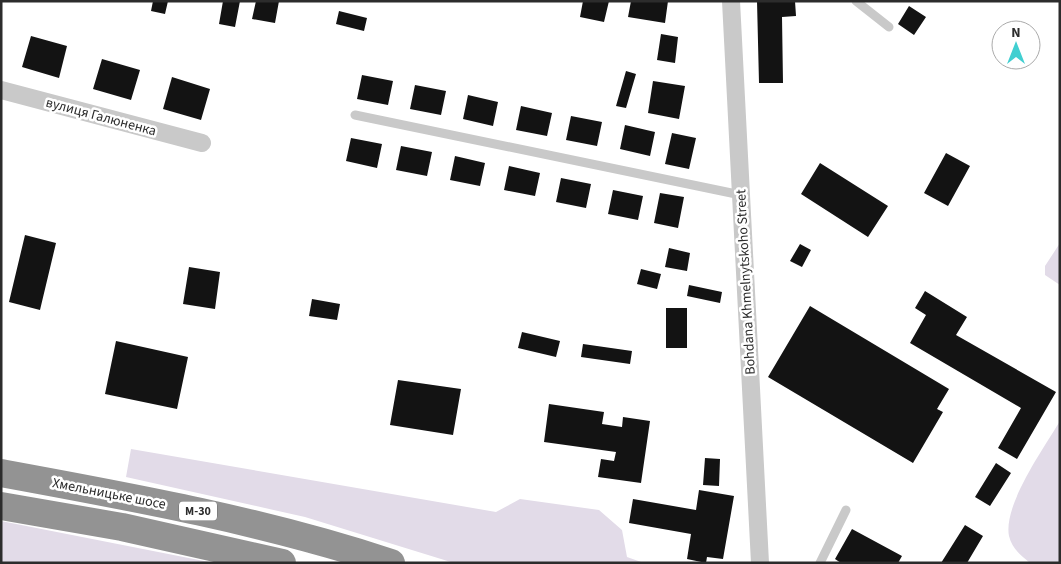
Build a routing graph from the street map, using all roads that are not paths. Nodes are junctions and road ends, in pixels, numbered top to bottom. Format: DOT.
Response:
graph roads {
  1 [pos="731,1"];
  2 [pos="856,1"];
  3 [pos="889,27"];
  4 [pos="1,90"];
  5 [pos="355,115"];
  6 [pos="202,144"];
  7 [pos="741,195"];
  8 [pos="1,474"];
  9 [pos="1,506"];
  10 [pos="846,510"];
  11 [pos="269,561"];
  12 [pos="391,563"];
  13 [pos="760,563"];
  14 [pos="820,563"];
  1 -- 7 [label="street, Bohdana Khmelnytskoho Street"];
  2 -- 3 [label="lane"];
  4 -- 6 [label="street, вулиця Галюненка"];
  5 -- 7 [label="lane"];
  7 -- 13 [label="street, Bohdana Khmelnytskoho Street"];
  8 -- 12 [label="highway, Хмельницьке шосе / М-30"];
  9 -- 11 [label="highway, М-30"];
  10 -- 14 [label="lane"];
}
